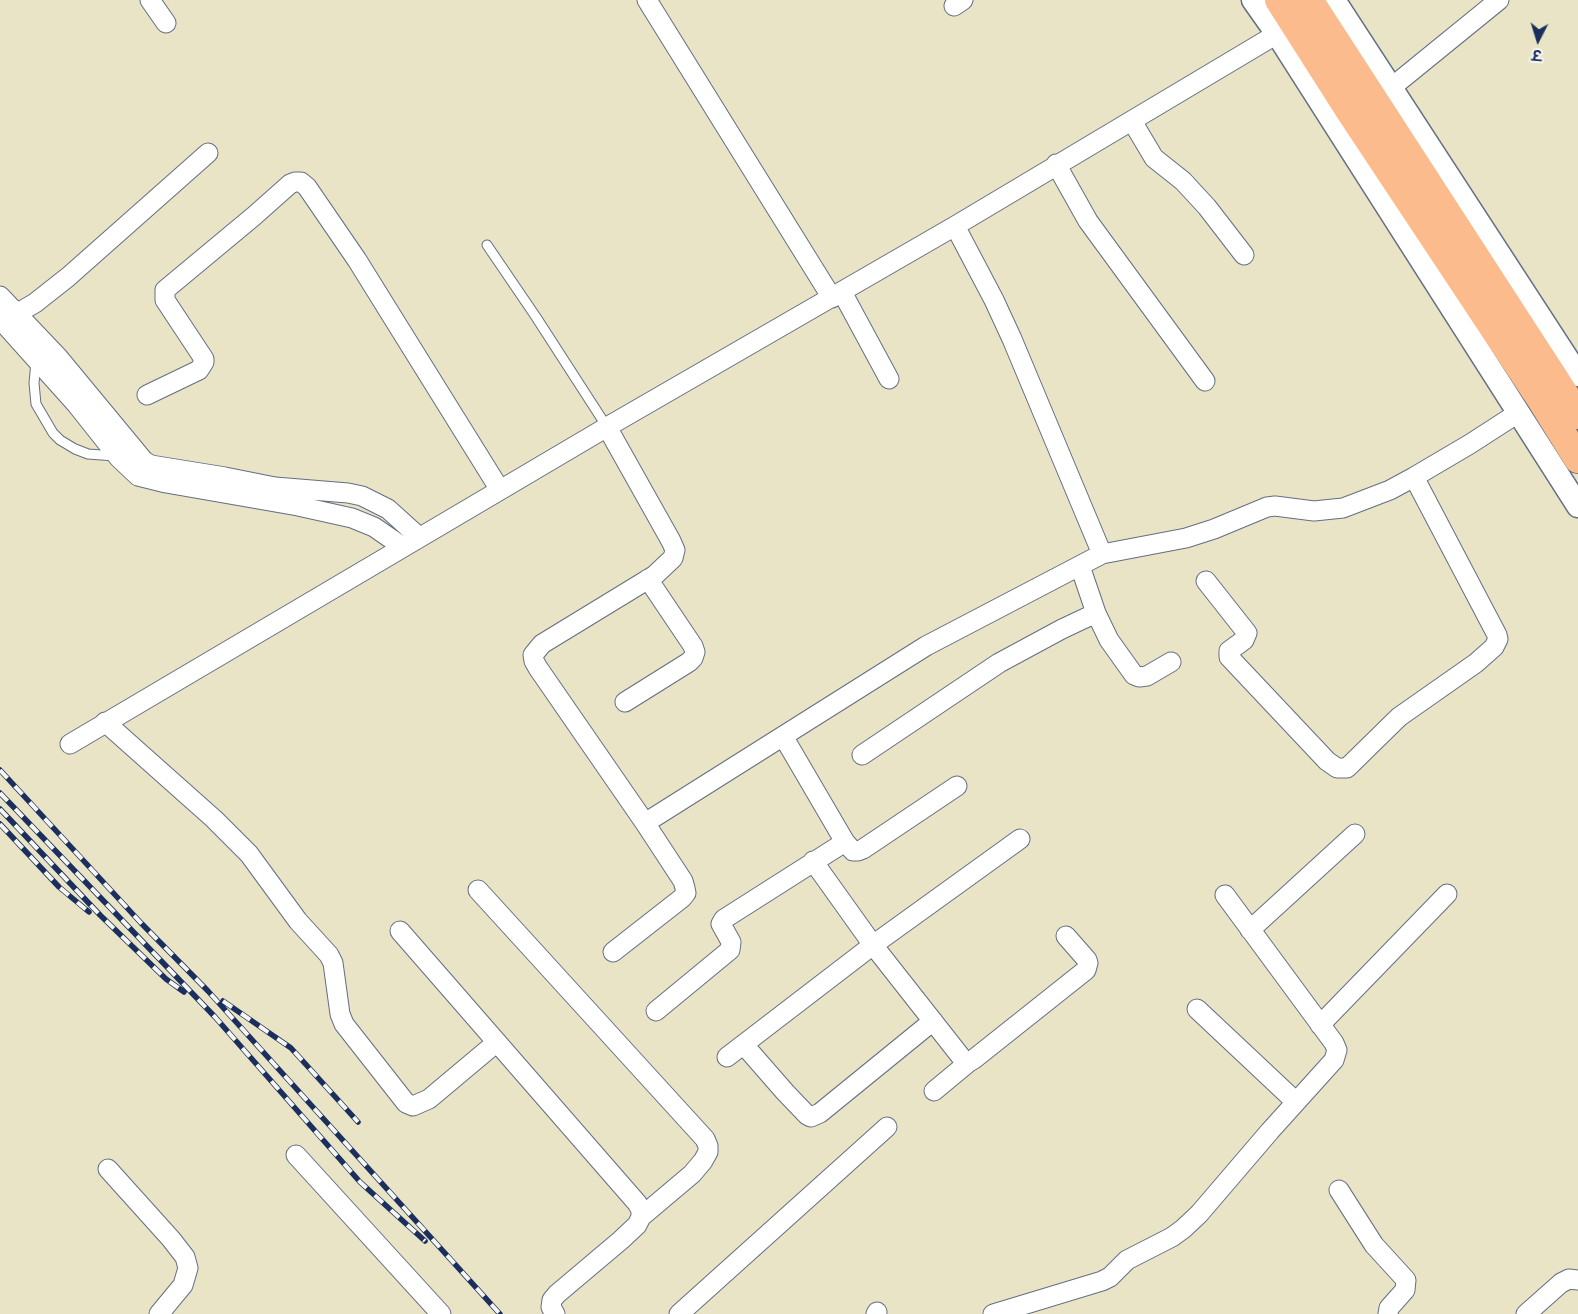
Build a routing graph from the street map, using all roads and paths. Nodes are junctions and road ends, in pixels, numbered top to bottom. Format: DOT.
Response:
graph roads {
  1 [pos="150,0"];
  2 [pos="647,0"];
  3 [pos="1253,0"];
  4 [pos="1279,0"];
  5 [pos="1310,0"];
  6 [pos="1334,0"];
  7 [pos="1499,0"];
  8 [pos="166,23"];
  9 [pos="1277,34"];
  10 [pos="1392,87"];
  11 [pos="1132,121"];
  12 [pos="208,153"];
  13 [pos="1056,164"];
  14 [pos="955,226"];
  15 [pos="486,244"];
  16 [pos="1244,255"];
  17 [pos="837,295"];
  18 [pos="0,296"];
  19 [pos="5,316"];
  20 [pos="36,359"];
  21 [pos="1578,376"];
  22 [pos="889,379"];
  23 [pos="1205,381"];
  24 [pos="147,395"];
  25 [pos="1518,413"];
  26 [pos="1578,415"];
  27 [pos="606,427"];
  28 [pos="118,456"];
  29 [pos="1578,459"];
  30 [pos="142,469"];
  31 [pos="1414,477"];
  32 [pos="500,490"];
  33 [pos="1578,506"];
  34 [pos="411,542"];
  35 [pos="1102,554"];
  36 [pos="1080,566"];
  37 [pos="648,579"];
  38 [pos="1206,582"];
  39 [pos="1096,613"];
  40 [pos="1171,662"];
  41 [pos="626,702"];
  42 [pos="105,722"];
  43 [pos="784,736"];
  44 [pos="70,744"];
  45 [pos="862,754"];
  46 [pos="958,786"];
  47 [pos="645,822"];
  48 [pos="1355,834"];
  49 [pos="1020,839"];
  50 [pos="845,842"];
  51 [pos="813,861"];
  52 [pos="478,890"];
  53 [pos="1447,894"];
  54 [pos="1226,895"];
  55 [pos="1250,930"];
  56 [pos="400,931"];
  57 [pos="1066,936"];
  58 [pos="873,945"];
  59 [pos="613,952"];
  60 [pos="1197,1009"];
  61 [pos="656,1011"];
  62 [pos="933,1021"];
  63 [pos="1320,1025"];
  64 [pos="497,1042"];
  65 [pos="744,1045"];
  66 [pos="727,1057"];
  67 [pos="969,1062"];
  68 [pos="934,1091"];
  69 [pos="1296,1102"];
  70 [pos="887,1127"];
  71 [pos="296,1155"];
  72 [pos="108,1170"];
  73 [pos="1339,1190"];
  74 [pos="641,1217"];
  75 [pos="1578,1280"];
  76 [pos="159,1314"];
  77 [pos="441,1314"];
  78 [pos="555,1314"];
  79 [pos="679,1314"];
  80 [pos="993,1314"];
  81 [pos="1388,1314"];
  82 [pos="1526,1314"];
  1 -- 8 [label="street"];
  2 -- 17 [label="street"];
  3 -- 9 [label="street"];
  4 -- 29 [label="highway"];
  5 -- 26 [label="highway"];
  6 -- 10 [label="street"];
  7 -- 10 [label="street"];
  9 -- 11 [label="street"];
  9 -- 25 [label="street"];
  10 -- 21 [label="street"];
  11 -- 13 [label="street"];
  11 -- 16 [label="street"];
  12 -- 19 [label="street"];
  13 -- 14 [label="street"];
  13 -- 23 [label="street"];
  14 -- 17 [label="street"];
  14 -- 35 [label="street"];
  15 -- 27 [label="lane"];
  17 -- 22 [label="street"];
  17 -- 27 [label="street"];
  18 -- 19 [label="street"];
  19 -- 20 [label="street"];
  19 -- 30 [label="street"];
  20 -- 28 [label="street"];
  20 -- 28 [label="lane"];
  24 -- 32 [label="street"];
  25 -- 31 [label="street"];
  25 -- 33 [label="street"];
  27 -- 32 [label="street"];
  27 -- 37 [label="street"];
  28 -- 30 [label="street"];
  30 -- 34 [label="street"];
  31 -- 35 [label="street"];
  31 -- 38 [label="street"];
  32 -- 34 [label="street"];
  34 -- 42 [label="street"];
  35 -- 36 [label="street"];
  36 -- 39 [label="street"];
  36 -- 43 [label="street"];
  37 -- 41 [label="street"];
  37 -- 47 [label="street"];
  39 -- 40 [label="street"];
  39 -- 45 [label="street"];
  42 -- 44 [label="street"];
  42 -- 64 [label="street"];
  43 -- 47 [label="street"];
  43 -- 50 [label="street"];
  46 -- 50 [label="street"];
  47 -- 59 [label="street"];
  48 -- 55 [label="street"];
  49 -- 58 [label="street"];
  50 -- 51 [label="street"];
  51 -- 58 [label="street"];
  51 -- 61 [label="street"];
  52 -- 74 [label="street"];
  53 -- 63 [label="street"];
  54 -- 55 [label="street"];
  55 -- 63 [label="street"];
  56 -- 64 [label="street"];
  57 -- 67 [label="street"];
  58 -- 62 [label="street"];
  58 -- 65 [label="street"];
  60 -- 69 [label="street"];
  62 -- 65 [label="street"];
  62 -- 67 [label="street"];
  63 -- 69 [label="street"];
  64 -- 74 [label="street"];
  65 -- 66 [label="street"];
  67 -- 68 [label="street"];
  69 -- 80 [label="street"];
  70 -- 79 [label="street"];
  71 -- 77 [label="street"];
  72 -- 76 [label="street"];
  73 -- 81 [label="street"];
  74 -- 78 [label="street"];
  75 -- 82 [label="street"];
}
